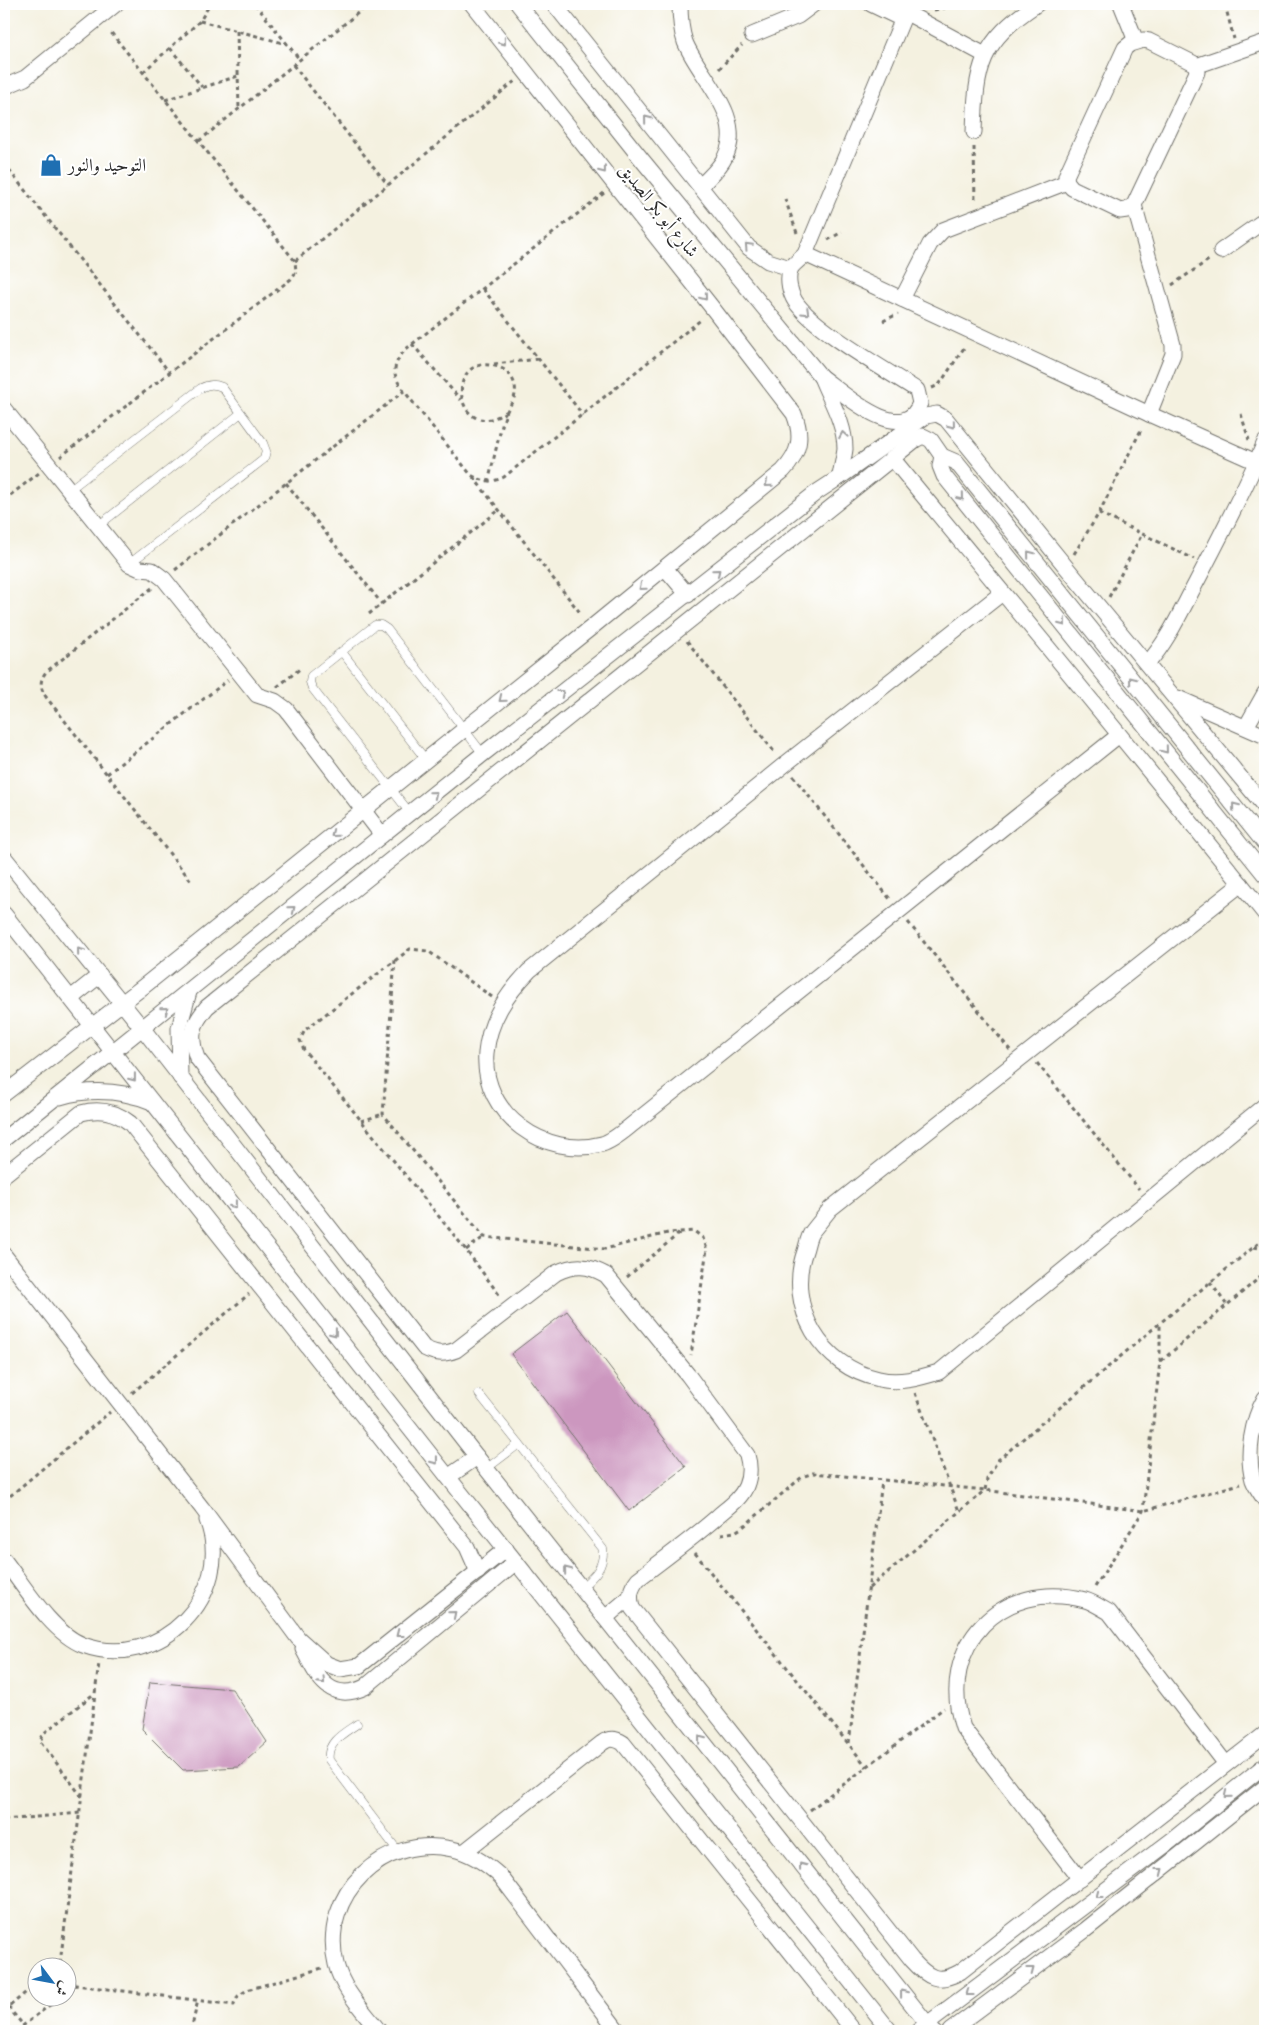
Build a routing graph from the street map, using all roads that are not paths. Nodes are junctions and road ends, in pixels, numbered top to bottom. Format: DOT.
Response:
graph roads {
  1 [pos="116,4"];
  2 [pos="472,4"];
  3 [pos="518,4"];
  4 [pos="554,4"];
  5 [pos="680,4"];
  6 [pos="814,4"];
  7 [pos="871,4"];
  8 [pos="1037,4"];
  9 [pos="1122,4"];
  10 [pos="906,12"];
  11 [pos="752,35"];
  12 [pos="1136,41"];
  13 [pos="1265,42"];
  14 [pos="985,55"];
  15 [pos="1196,66"];
  16 [pos="4,87"];
  17 [pos="974,132"];
  18 [pos="1067,182"];
  19 [pos="701,186"];
  20 [pos="1134,205"];
  21 [pos="1265,220"];
  22 [pos="1221,251"];
  23 [pos="805,254"];
  24 [pos="790,268"];
  25 [pos="902,299"];
  26 [pos="821,377"];
  27 [pos="4,409"];
  28 [pos="241,412"];
  29 [pos="1149,414"];
  30 [pos="1265,442"];
  31 [pos="942,456"];
  32 [pos="892,458"];
  33 [pos="1261,464"];
  34 [pos="840,477"];
  35 [pos="69,490"];
  36 [pos="98,526"];
  37 [pos="129,564"];
  38 [pos="665,568"];
  39 [pos="1002,593"];
  40 [pos="688,594"];
  41 [pos="342,652"];
  42 [pos="1090,658"];
  43 [pos="1147,664"];
  44 [pos="1071,673"];
  45 [pos="1265,693"];
  46 [pos="1174,697"];
  47 [pos="1246,727"];
  48 [pos="464,730"];
  49 [pos="1119,735"];
  50 [pos="1265,736"];
  51 [pos="483,754"];
  52 [pos="426,760"];
  53 [pos="390,788"];
  54 [pos="1265,807"];
  55 [pos="363,811"];
  56 [pos="410,813"];
  57 [pos="382,835"];
  58 [pos="1265,844"];
  59 [pos="1249,855"];
  60 [pos="4,857"];
  61 [pos="1265,875"];
  62 [pos="1241,884"];
  63 [pos="4,914"];
  64 [pos="1265,914"];
  65 [pos="100,975"];
  66 [pos="190,992"];
  67 [pos="71,998"];
  68 [pos="122,1003"];
  69 [pos="92,1026"];
  70 [pos="143,1029"];
  71 [pos="113,1052"];
  72 [pos="180,1077"];
  73 [pos="4,1094"];
  74 [pos="56,1098"];
  75 [pos="152,1102"];
  76 [pos="1265,1105"];
  77 [pos="4,1139"];
  78 [pos="4,1175"];
  79 [pos="4,1255"];
  80 [pos="479,1394"];
  81 [pos="1265,1398"];
  82 [pos="519,1444"];
  83 [pos="477,1457"];
  84 [pos="486,1470"];
  85 [pos="448,1477"];
  86 [pos="1265,1500"];
  87 [pos="202,1508"];
  88 [pos="506,1549"];
  89 [pos="4,1560"];
  90 [pos="516,1562"];
  91 [pos="478,1572"];
  92 [pos="581,1588"];
  93 [pos="629,1598"];
  94 [pos="605,1618"];
  95 [pos="298,1638"];
  96 [pos="356,1724"];
  97 [pos="1265,1734"];
  98 [pos="1226,1764"];
  99 [pos="1265,1765"];
  100 [pos="1265,1787"];
  101 [pos="1156,1819"];
  102 [pos="1172,1840"];
  103 [pos="398,1851"];
  104 [pos="464,1852"];
  105 [pos="1080,1879"];
  106 [pos="1071,1917"];
  107 [pos="1084,1931"];
  108 [pos="926,2029"];
  109 [pos="379,2031"];
  110 [pos="618,2031"];
  111 [pos="854,2031"];
  112 [pos="890,2031"];
  113 [pos="950,2031"];
  1 -- 16 [label="street"];
  2 -- 38 [label="street, شارع أبو بكر الصديق, one-way"];
  3 -- 26 [label="street"];
  19 -- 4 [label="street, one-way"];
  5 -- 19 [label="street"];
  6 -- 11 [label="street"];
  7 -- 10 [label="street"];
  8 -- 14 [label="street"];
  9 -- 12 [label="street"];
  10 -- 14 [label="street"];
  10 -- 23 [label="street"];
  12 -- 15 [label="street"];
  12 -- 18 [label="street"];
  13 -- 15 [label="street"];
  14 -- 17 [label="street"];
  15 -- 20 [label="street"];
  18 -- 20 [label="street"];
  18 -- 25 [label="street"];
  24 -- 19 [label="street, one-way"];
  20 -- 29 [label="street"];
  21 -- 22 [label="street"];
  23 -- 24 [label="street"];
  23 -- 25 [label="street"];
  24 -- 26 [label="street, one-way"];
  25 -- 29 [label="street"];
  34 -- 26 [label="street, one-way"];
  27 -- 35 [label="street"];
  28 -- 35 [label="lane"];
  28 -- 36 [label="lane"];
  28 -- 37 [label="lane"];
  29 -- 33 [label="street"];
  30 -- 33 [label="street"];
  31 -- 32 [label="street"];
  31 -- 42 [label="street, one-way"];
  58 -- 31 [label="street, one-way"];
  32 -- 39 [label="street"];
  32 -- 93 [label="street"];
  33 -- 43 [label="street"];
  40 -- 34 [label="street, one-way"];
  34 -- 43 [label="street, one-way"];
  35 -- 36 [label="street"];
  36 -- 37 [label="street"];
  37 -- 55 [label="street"];
  38 -- 40 [label="street"];
  38 -- 48 [label="street, one-way"];
  39 -- 44 [label="street"];
  39 -- 49 [label="street"];
  51 -- 40 [label="street, one-way"];
  41 -- 48 [label="lane"];
  41 -- 52 [label="lane"];
  41 -- 53 [label="lane"];
  42 -- 44 [label="street"];
  42 -- 59 [label="street, one-way"];
  43 -- 46 [label="street"];
  44 -- 49 [label="street"];
  45 -- 47 [label="street"];
  46 -- 47 [label="street"];
  46 -- 54 [label="street"];
  47 -- 50 [label="street"];
  48 -- 51 [label="lane"];
  48 -- 52 [label="street"];
  49 -- 62 [label="street"];
  56 -- 51 [label="street, one-way"];
  52 -- 53 [label="street"];
  53 -- 55 [label="street"];
  53 -- 56 [label="lane"];
  55 -- 57 [label="street"];
  55 -- 68 [label="street, one-way"];
  56 -- 57 [label="street"];
  66 -- 57 [label="street, one-way"];
  58 -- 59 [label="street"];
  59 -- 61 [label="street"];
  65 -- 60 [label="street, one-way"];
  62 -- 64 [label="street"];
  62 -- 76 [label="street"];
  63 -- 67 [label="street"];
  65 -- 67 [label="street"];
  65 -- 68 [label="street"];
  70 -- 66 [label="street, one-way"];
  66 -- 72 [label="street"];
  67 -- 69 [label="street"];
  68 -- 69 [label="street"];
  68 -- 70 [label="street"];
  69 -- 71 [label="street"];
  69 -- 73 [label="street"];
  70 -- 71 [label="street"];
  70 -- 72 [label="street"];
  71 -- 74 [label="street"];
  71 -- 75 [label="street, one-way"];
  72 -- 83 [label="street"];
  74 -- 75 [label="street"];
  74 -- 77 [label="street"];
  75 -- 85 [label="street, one-way"];
  78 -- 91 [label="street"];
  79 -- 87 [label="street"];
  80 -- 82 [label="lane"];
  81 -- 86 [label="street"];
  82 -- 84 [label="lane"];
  82 -- 92 [label="lane"];
  83 -- 84 [label="street"];
  83 -- 85 [label="street"];
  92 -- 84 [label="street, one-way"];
  85 -- 88 [label="street"];
  87 -- 89 [label="street"];
  87 -- 95 [label="street"];
  88 -- 90 [label="street"];
  88 -- 91 [label="street"];
  95 -- 90 [label="street, one-way"];
  90 -- 112 [label="street"];
  91 -- 95 [label="street, one-way"];
  92 -- 94 [label="street"];
  93 -- 94 [label="street"];
  93 -- 105 [label="street"];
  108 -- 94 [label="street, one-way"];
  96 -- 103 [label="lane"];
  97 -- 98 [label="street"];
  98 -- 101 [label="street"];
  98 -- 105 [label="street"];
  99 -- 102 [label="street, one-way"];
  107 -- 100 [label="street, one-way"];
  101 -- 102 [label="street"];
  101 -- 105 [label="street"];
  102 -- 106 [label="street, one-way"];
  103 -- 104 [label="street"];
  103 -- 109 [label="street"];
  104 -- 110 [label="street"];
  104 -- 111 [label="street"];
  106 -- 107 [label="street"];
  106 -- 108 [label="street, one-way"];
  113 -- 107 [label="street, one-way"];
}
